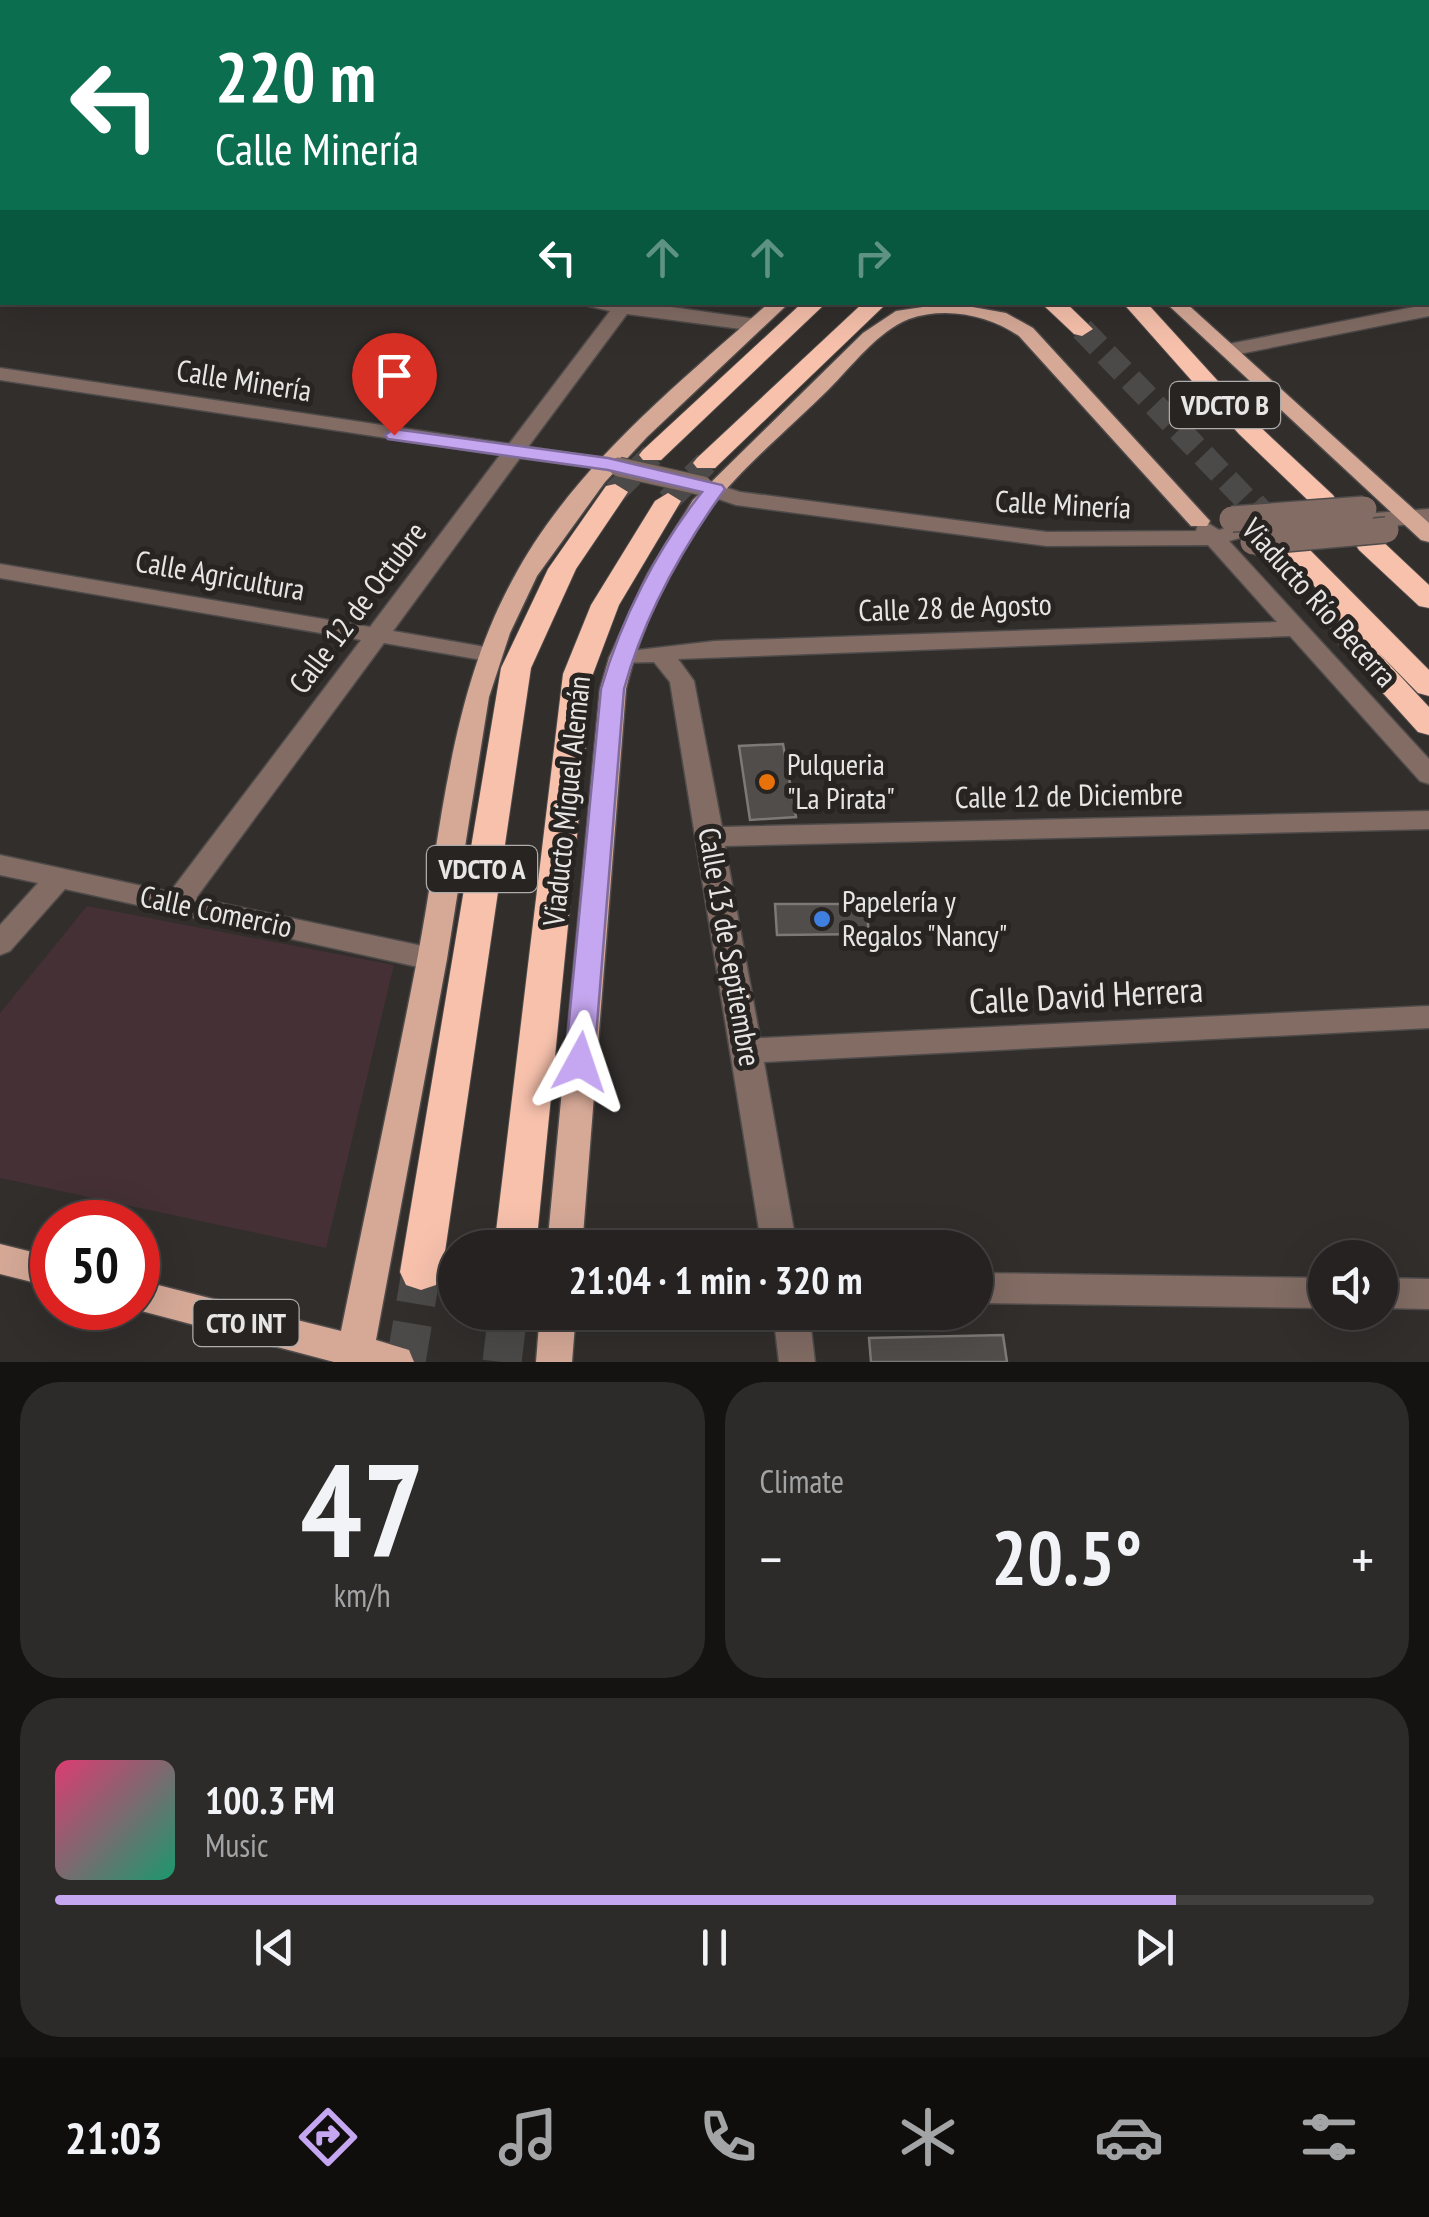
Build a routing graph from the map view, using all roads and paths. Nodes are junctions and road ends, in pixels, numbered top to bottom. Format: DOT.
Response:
graph roads {
  1 [pos="624,305"];
  2 [pos="778,305"];
  3 [pos="813,305"];
  4 [pos="1054,305"];
  5 [pos="1136,305"];
  6 [pos="1177,305"];
  7 [pos="1429,310"];
  8 [pos="756,325"];
  9 [pos="867,325"];
  10 [pos="1082,329"];
  11 [pos="1229,350"];
  12 [pos="0,374"];
  13 [pos="513,454"];
  14 [pos="652,454"];
  15 [pos="614,475"];
  16 [pos="708,480"];
  17 [pos="668,501"];
  18 [pos="1324,501"];
  19 [pos="1413,513"];
  20 [pos="1373,526"];
  21 [pos="1206,530"];
  22 [pos="1243,530"];
  23 [pos="1429,537"];
  24 [pos="1293,549"];
  25 [pos="1230,558"];
  26 [pos="0,571"];
  27 [pos="1321,577"];
  28 [pos="1429,600"];
  29 [pos="1292,629"];
  30 [pos="378,636"];
  31 [pos="660,653"];
  32 [pos="488,654"];
  33 [pos="621,658"];
  34 [pos="1429,687"];
  35 [pos="1429,726"];
  36 [pos="1429,776"];
  37 [pos="1429,820"];
  38 [pos="710,837"];
  39 [pos="0,864"];
  40 [pos="59,877"];
  41 [pos="176,904"];
  42 [pos="0,944"];
  43 [pos="432,959"];
  44 [pos="1429,1017"];
  45 [pos="747,1050"];
  46 [pos="516,1230"];
  47 [pos="566,1230"];
  48 [pos="777,1230"];
  49 [pos="0,1259"];
  50 [pos="30,1266"];
  51 [pos="420,1272"];
  52 [pos="993,1288"];
  53 [pos="1308,1293"];
  54 [pos="1398,1293"];
  55 [pos="1429,1294"];
  56 [pos="160,1300"];
  57 [pos="557,1330"];
  58 [pos="793,1330"];
  59 [pos="370,1358"];
  60 [pos="554,1362"];
  61 [pos="797,1362"];
  1 -- 8 [label="street"];
  1 -- 13 [label="street, Calle 12 de Octubre"];
  2 -- 8 [label="main road"];
  3 -- 14 [label="highway"];
  4 -- 10 [label="highway"];
  5 -- 18 [label="highway, VDCTO B"];
  6 -- 11 [label="main road"];
  7 -- 11 [label="street"];
  8 -- 15 [label="main road"];
  9 -- 16 [label="main road, Viaducto Miguel Alemán"];
  9 -- 16 [label="highway, Viaducto Miguel Alemán"];
  9 -- 21 [label="main road, Viaducto Miguel Alemán"];
  11 -- 19 [label="main road"];
  12 -- 13 [label="street, Calle Minería"];
  13 -- 15 [label="street, Calle Minería"];
  13 -- 30 [label="street, Calle 12 de Octubre"];
  15 -- 16 [label="street, Calle Minería, bridge"];
  15 -- 32 [label="main road"];
  15 -- 51 [label="highway, VDCTO A"];
  16 -- 21 [label="street, Calle Minería"];
  16 -- 33 [label="main road, Viaducto Miguel Alemán"];
  17 -- 46 [label="highway, Viaducto Miguel Alemán / VDCTO A"];
  19 -- 20 [label="street"];
  19 -- 23 [label="main road"];
  20 -- 22 [label="street, Calle Minería, bridge"];
  20 -- 23 [label="street"];
  20 -- 28 [label="highway"];
  21 -- 22 [label="street, Calle Minería"];
  21 -- 25 [label="street, Viaducto Río Becerra"];
  22 -- 25 [label="street"];
  24 -- 27 [label="highway, Viaducto Río Becerra"];
  25 -- 29 [label="street, Viaducto Río Becerra"];
  26 -- 30 [label="street, Calle Agricultura"];
  27 -- 34 [label="highway, Viaducto Río Becerra"];
  27 -- 35 [label="highway"];
  29 -- 31 [label="street, Calle 28 de Agosto"];
  29 -- 36 [label="street, Viaducto Río Becerra"];
  30 -- 32 [label="street, Calle Agricultura"];
  30 -- 41 [label="street, Calle 12 de Octubre"];
  31 -- 33 [label="street, Calle 28 de Agosto"];
  31 -- 38 [label="street, Calle 13 de Septiembre"];
  32 -- 43 [label="main road"];
  33 -- 47 [label="main road, Viaducto Miguel Alemán"];
  37 -- 38 [label="street, Calle 12 de Diciembre"];
  38 -- 45 [label="street, Calle 13 de Septiembre"];
  39 -- 40 [label="street, Calle Comercio"];
  40 -- 41 [label="street, Calle Comercio"];
  40 -- 42 [label="street"];
  41 -- 43 [label="street, Calle Comercio"];
  43 -- 59 [label="main road"];
  44 -- 45 [label="street, Calle David Herrera"];
  45 -- 48 [label="street, Calle 13 de Septiembre"];
  49 -- 50 [label="main road"];
  52 -- 53 [label="street"];
  54 -- 55 [label="street"];
  56 -- 59 [label="main road, CTO INT"];
  57 -- 60 [label="main road"];
  58 -- 61 [label="street"];
}
